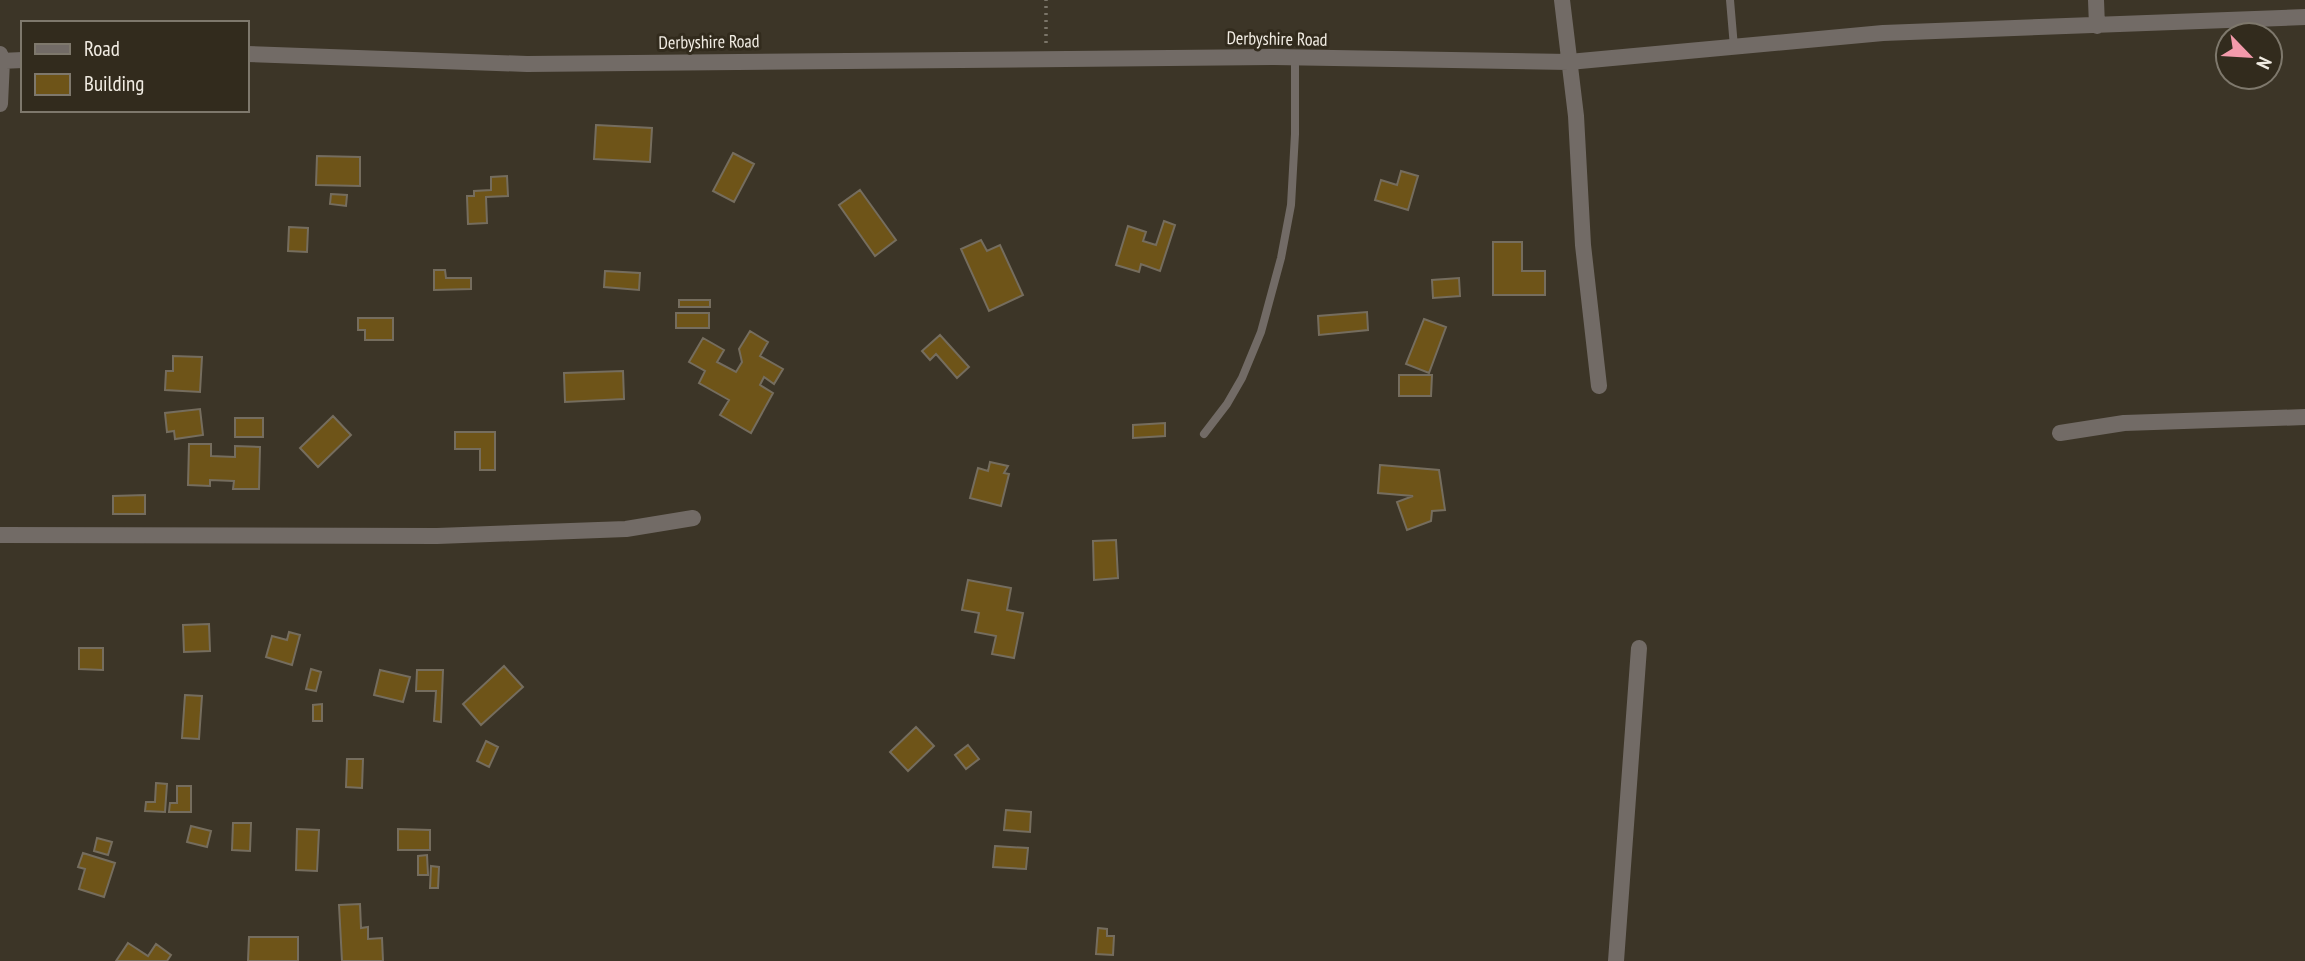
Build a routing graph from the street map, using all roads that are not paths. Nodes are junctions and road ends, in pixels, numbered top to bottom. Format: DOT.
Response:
graph roads {
  1 [pos="1562,0"];
  2 [pos="1730,0"];
  3 [pos="2096,0"];
  4 [pos="2305,17"];
  5 [pos="2097,26"];
  6 [pos="1734,47"];
  7 [pos="248,54"];
  8 [pos="1295,58"];
  9 [pos="1,59"];
  10 [pos="21,60"];
  11 [pos="1569,62"];
  12 [pos="0,104"];
  13 [pos="1599,386"];
  14 [pos="2305,417"];
  15 [pos="2060,433"];
  16 [pos="1204,434"];
  17 [pos="693,517"];
  18 [pos="0,535"];
  19 [pos="1639,648"];
  20 [pos="1616,961"];
  1 -- 11 [label="street"];
  2 -- 6 [label="lane"];
  3 -- 5 [label="street"];
  4 -- 5 [label="street, Derbyshire Road"];
  5 -- 6 [label="street, Derbyshire Road"];
  6 -- 11 [label="street, Derbyshire Road"];
  7 -- 8 [label="street, Derbyshire Road"];
  8 -- 11 [label="street, Derbyshire Road"];
  8 -- 16 [label="lane"];
  9 -- 10 [label="street"];
  9 -- 12 [label="street"];
  11 -- 13 [label="street"];
  14 -- 15 [label="street"];
  17 -- 18 [label="street"];
  19 -- 20 [label="street"];
}
